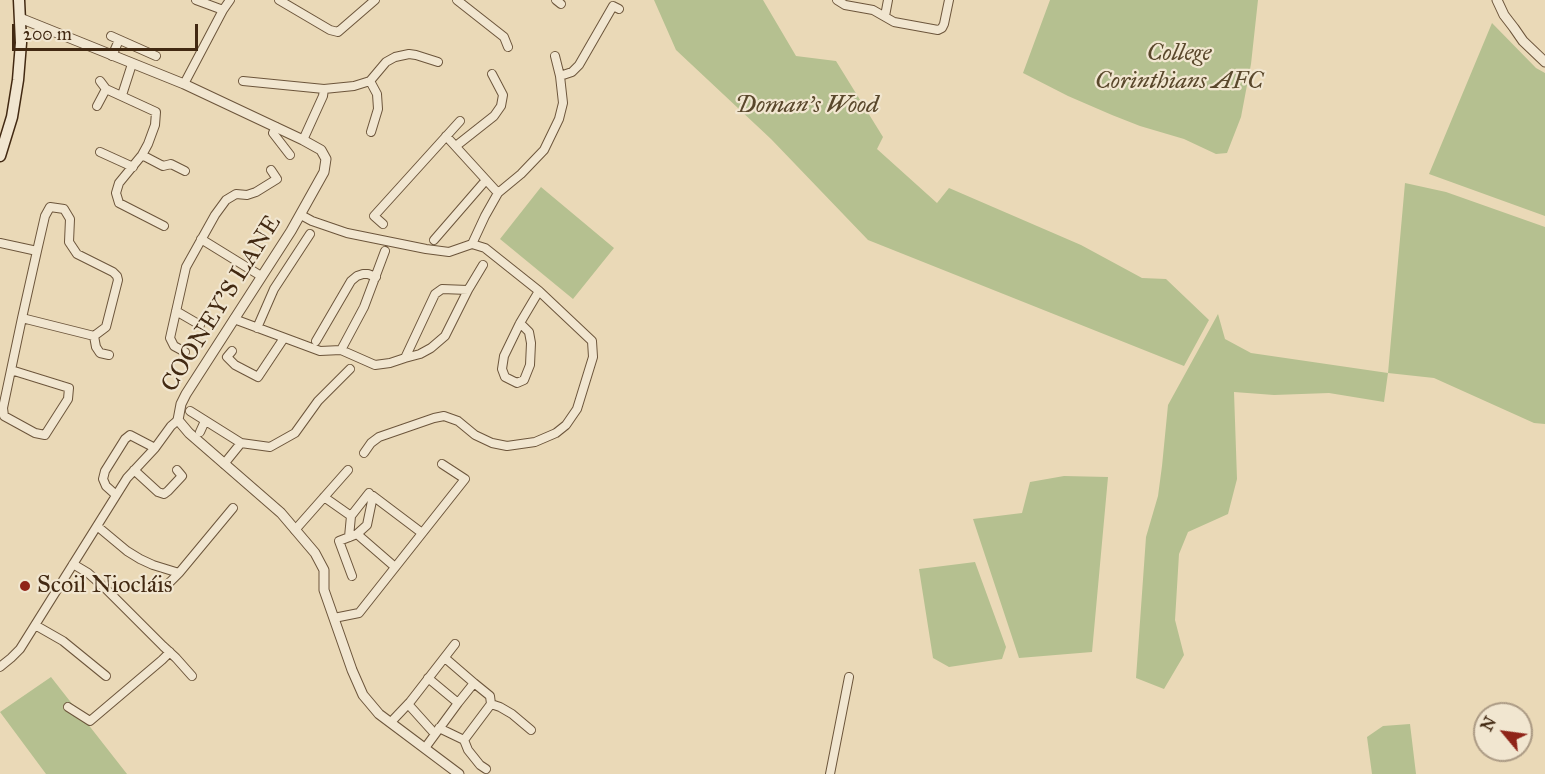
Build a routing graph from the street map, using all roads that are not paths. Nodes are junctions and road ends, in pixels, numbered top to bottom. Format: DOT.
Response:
graph roads {
  1 [pos="19,0"];
  2 [pos="196,0"];
  3 [pos="230,0"];
  4 [pos="279,0"];
  5 [pos="375,0"];
  6 [pos="457,0"];
  7 [pos="837,0"];
  8 [pos="888,0"];
  9 [pos="949,0"];
  10 [pos="1497,0"];
  11 [pos="620,9"];
  12 [pos="223,10"];
  13 [pos="885,16"];
  14 [pos="20,18"];
  15 [pos="111,36"];
  16 [pos="119,40"];
  17 [pos="508,47"];
  18 [pos="112,56"];
  19 [pos="156,56"];
  20 [pos="555,56"];
  21 [pos="438,62"];
  22 [pos="1545,62"];
  23 [pos="132,64"];
  24 [pos="492,74"];
  25 [pos="560,76"];
  26 [pos="100,81"];
  27 [pos="243,81"];
  28 [pos="370,81"];
  29 [pos="184,84"];
  30 [pos="106,88"];
  31 [pos="324,89"];
  32 [pos="122,95"];
  33 [pos="97,106"];
  34 [pos="460,121"];
  35 [pos="276,127"];
  36 [pos="371,132"];
  37 [pos="446,136"];
  38 [pos="303,140"];
  39 [pos="456,146"];
  40 [pos="100,152"];
  41 [pos="142,155"];
  42 [pos="290,155"];
  43 [pos="0,156"];
  44 [pos="133,167"];
  45 [pos="271,170"];
  46 [pos="185,171"];
  47 [pos="486,180"];
  48 [pos="498,193"];
  49 [pos="301,215"];
  50 [pos="383,224"];
  51 [pos="164,226"];
  52 [pos="310,234"];
  53 [pos="201,239"];
  54 [pos="434,240"];
  55 [pos="0,243"];
  56 [pos="472,244"];
  57 [pos="37,251"];
  58 [pos="385,251"];
  59 [pos="483,265"];
  60 [pos="261,276"];
  61 [pos="376,276"];
  62 [pos="468,290"];
  63 [pos="540,291"];
  64 [pos="176,311"];
  65 [pos="22,318"];
  66 [pos="234,319"];
  67 [pos="520,323"];
  68 [pos="200,325"];
  69 [pos="257,328"];
  70 [pos="94,336"];
  71 [pos="284,338"];
  72 [pos="316,341"];
  73 [pos="341,350"];
  74 [pos="232,351"];
  75 [pos="185,352"];
  76 [pos="109,355"];
  77 [pos="405,358"];
  78 [pos="350,369"];
  79 [pos="11,370"];
  80 [pos="190,411"];
  81 [pos="178,420"];
  82 [pos="205,421"];
  83 [pos="200,432"];
  84 [pos="241,443"];
  85 [pos="155,448"];
  86 [pos="364,453"];
  87 [pos="224,464"];
  88 [pos="442,464"];
  89 [pos="134,470"];
  90 [pos="348,470"];
  91 [pos="177,471"];
  92 [pos="369,493"];
  93 [pos="116,495"];
  94 [pos="324,497"];
  95 [pos="233,508"];
  96 [pos="351,516"];
  97 [pos="97,526"];
  98 [pos="295,530"];
  99 [pos="422,533"];
  100 [pos="353,535"];
  101 [pos="73,564"];
  102 [pos="395,567"];
  103 [pos="179,573"];
  104 [pos="352,576"];
  105 [pos="165,587"];
  106 [pos="334,618"];
  107 [pos="35,625"];
  108 [pos="455,644"];
  109 [pos="166,649"];
  110 [pos="445,658"];
  111 [pos="0,667"];
  112 [pos="106,676"];
  113 [pos="192,676"];
  114 [pos="849,677"];
  115 [pos="428,678"];
  116 [pos="474,683"];
  117 [pos="408,704"];
  118 [pos="458,704"];
  119 [pos="491,704"];
  120 [pos="68,707"];
  121 [pos="391,722"];
  122 [pos="531,730"];
  123 [pos="437,731"];
  124 [pos="464,740"];
  125 [pos="425,748"];
  126 [pos="486,769"];
  127 [pos="459,774"];
  128 [pos="830,774"];
  1 -- 14 [label="main road"];
  2 -- 12 [label="street"];
  3 -- 12 [label="street"];
  4 -- 5 [label="street"];
  6 -- 17 [label="street"];
  7 -- 13 [label="street"];
  8 -- 13 [label="street"];
  9 -- 13 [label="street"];
  10 -- 22 [label="street"];
  11 -- 25 [label="street"];
  12 -- 29 [label="street"];
  14 -- 18 [label="street, COONEY'S LANE"];
  14 -- 43 [label="main road"];
  15 -- 16 [label="street"];
  16 -- 18 [label="street"];
  16 -- 19 [label="street"];
  18 -- 23 [label="street, COONEY'S LANE"];
  20 -- 25 [label="street"];
  21 -- 28 [label="street"];
  23 -- 29 [label="street, COONEY'S LANE"];
  23 -- 32 [label="street"];
  24 -- 39 [label="street"];
  25 -- 48 [label="street"];
  26 -- 30 [label="street"];
  27 -- 31 [label="street"];
  28 -- 31 [label="street"];
  28 -- 36 [label="street"];
  29 -- 35 [label="street, COONEY'S LANE"];
  30 -- 32 [label="street"];
  30 -- 33 [label="street"];
  31 -- 38 [label="street"];
  32 -- 41 [label="street"];
  34 -- 37 [label="street"];
  35 -- 38 [label="street, COONEY'S LANE"];
  35 -- 42 [label="street"];
  37 -- 39 [label="street"];
  37 -- 50 [label="street"];
  38 -- 49 [label="street, COONEY'S LANE"];
  39 -- 47 [label="street"];
  40 -- 44 [label="street"];
  41 -- 44 [label="street"];
  41 -- 46 [label="street"];
  44 -- 51 [label="street"];
  45 -- 53 [label="street"];
  47 -- 48 [label="street"];
  47 -- 54 [label="street"];
  48 -- 56 [label="street"];
  49 -- 56 [label="street"];
  49 -- 60 [label="street, COONEY'S LANE"];
  52 -- 69 [label="street"];
  53 -- 60 [label="street"];
  53 -- 64 [label="street"];
  55 -- 57 [label="street"];
  56 -- 63 [label="street"];
  57 -- 65 [label="street"];
  57 -- 70 [label="street"];
  58 -- 61 [label="street"];
  59 -- 62 [label="street"];
  60 -- 66 [label="street, COONEY'S LANE"];
  61 -- 72 [label="street"];
  61 -- 73 [label="street"];
  62 -- 77 [label="street"];
  62 -- 77 [label="street"];
  63 -- 67 [label="street"];
  63 -- 86 [label="street"];
  64 -- 68 [label="street"];
  64 -- 75 [label="street"];
  65 -- 70 [label="street"];
  65 -- 79 [label="street"];
  66 -- 69 [label="street"];
  66 -- 81 [label="street, COONEY'S LANE"];
  67 -- 67 [label="street"];
  69 -- 71 [label="street"];
  70 -- 76 [label="street"];
  71 -- 73 [label="street"];
  71 -- 74 [label="street"];
  73 -- 77 [label="street"];
  78 -- 84 [label="street"];
  79 -- 79 [label="street"];
  80 -- 82 [label="street"];
  81 -- 85 [label="street"];
  81 -- 87 [label="street, COONEY'S LANE"];
  82 -- 83 [label="street"];
  82 -- 84 [label="street"];
  84 -- 87 [label="street"];
  85 -- 89 [label="street"];
  85 -- 93 [label="street"];
  87 -- 98 [label="street, COONEY'S LANE"];
  88 -- 99 [label="street"];
  89 -- 91 [label="street"];
  89 -- 93 [label="street"];
  90 -- 94 [label="street"];
  92 -- 96 [label="street"];
  93 -- 97 [label="street"];
  94 -- 96 [label="street"];
  94 -- 98 [label="street"];
  95 -- 103 [label="street"];
  96 -- 100 [label="street"];
  97 -- 101 [label="street"];
  97 -- 103 [label="street"];
  98 -- 106 [label="street, COONEY'S LANE"];
  99 -- 100 [label="street"];
  99 -- 102 [label="street"];
  100 -- 102 [label="street"];
  100 -- 104 [label="street"];
  101 -- 107 [label="street"];
  101 -- 109 [label="street"];
  102 -- 106 [label="street"];
  103 -- 105 [label="street"];
  106 -- 121 [label="street, COONEY'S LANE"];
  107 -- 111 [label="street"];
  107 -- 112 [label="street"];
  108 -- 110 [label="street"];
  109 -- 113 [label="street"];
  109 -- 120 [label="street"];
  110 -- 115 [label="street"];
  110 -- 116 [label="street"];
  114 -- 128 [label="street"];
  115 -- 117 [label="street"];
  115 -- 118 [label="street"];
  116 -- 118 [label="street"];
  116 -- 119 [label="street"];
  117 -- 121 [label="street"];
  117 -- 123 [label="street"];
  118 -- 123 [label="street"];
  119 -- 122 [label="street"];
  119 -- 124 [label="street"];
  121 -- 125 [label="street, COONEY'S LANE"];
  123 -- 124 [label="street"];
  123 -- 125 [label="street"];
  124 -- 126 [label="street"];
  125 -- 127 [label="street, COONEY'S LANE"];
}
